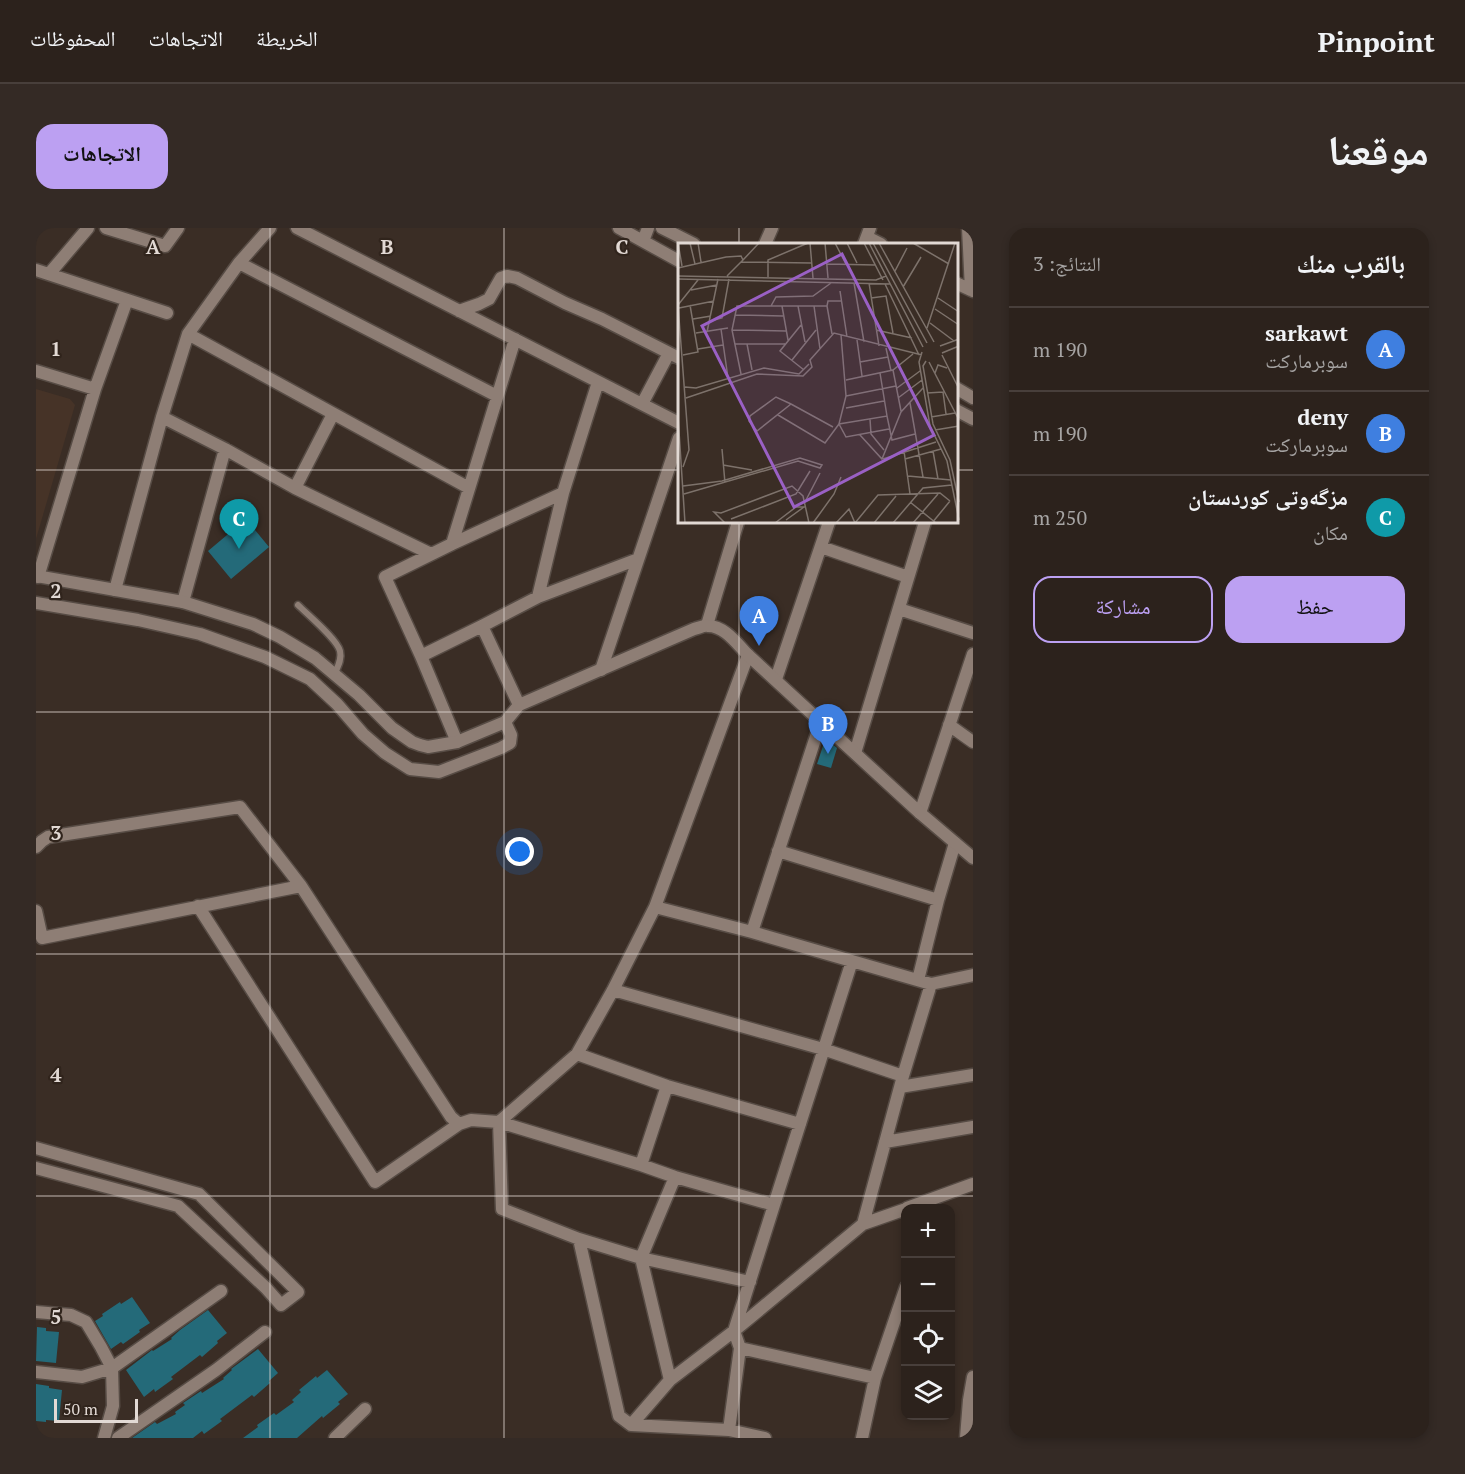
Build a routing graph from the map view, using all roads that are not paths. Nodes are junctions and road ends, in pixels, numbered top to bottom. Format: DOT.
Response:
graph roads {
  1 [pos="88,228"];
  2 [pos="106,228"];
  3 [pos="178,228"];
  4 [pos="270,228"];
  5 [pos="297,228"];
  6 [pos="619,228"];
  7 [pos="648,228"];
  8 [pos="663,228"];
  9 [pos="772,228"];
  10 [pos="968,228"];
  11 [pos="643,241"];
  12 [pos="692,243"];
  13 [pos="765,243"];
  14 [pos="678,260"];
  15 [pos="239,263"];
  16 [pos="36,270"];
  17 [pos="49,274"];
  18 [pos="958,284"];
  19 [pos="972,291"];
  20 [pos="127,300"];
  21 [pos="459,311"];
  22 [pos="167,313"];
  23 [pos="188,334"];
  24 [pos="515,339"];
  25 [pos="674,356"];
  26 [pos="36,371"];
  27 [pos="598,382"];
  28 [pos="95,389"];
  29 [pos="958,389"];
  30 [pos="497,396"];
  31 [pos="973,398"];
  32 [pos="642,404"];
  33 [pos="958,413"];
  34 [pos="333,414"];
  35 [pos="162,417"];
  36 [pos="973,419"];
  37 [pos="678,422"];
  38 [pos="678,441"];
  39 [pos="225,449"];
  40 [pos="295,488"];
  41 [pos="469,488"];
  42 [pos="564,493"];
  43 [pos="737,524"];
  44 [pos="828,524"];
  45 [pos="924,524"];
  46 [pos="452,544"];
  47 [pos="821,547"];
  48 [pos="431,554"];
  49 [pos="638,559"];
  50 [pos="37,577"];
  51 [pos="908,577"];
  52 [pos="116,590"];
  53 [pos="538,597"];
  54 [pos="183,602"];
  55 [pos="36,603"];
  56 [pos="298,605"];
  57 [pos="899,609"];
  58 [pos="707,625"];
  59 [pos="482,626"];
  60 [pos="973,633"];
  61 [pos="748,654"];
  62 [pos="973,654"];
  63 [pos="421,656"];
  64 [pos="601,670"];
  65 [pos="335,673"];
  66 [pos="776,680"];
  67 [pos="322,690"];
  68 [pos="519,705"];
  69 [pos="821,721"];
  70 [pos="505,722"];
  71 [pos="950,725"];
  72 [pos="457,742"];
  73 [pos="973,742"];
  74 [pos="855,753"];
  75 [pos="920,813"];
  76 [pos="955,843"];
  77 [pos="36,847"];
  78 [pos="778,851"];
  79 [pos="973,858"];
  80 [pos="301,886"];
  81 [pos="938,900"];
  82 [pos="198,906"];
  83 [pos="656,907"];
  84 [pos="36,911"];
  85 [pos="752,932"];
  86 [pos="852,961"];
  87 [pos="973,975"];
  88 [pos="918,980"];
  89 [pos="931,984"];
  90 [pos="613,990"];
  91 [pos="823,1049"];
  92 [pos="577,1054"];
  93 [pos="973,1075"];
  94 [pos="902,1082"];
  95 [pos="667,1086"];
  96 [pos="499,1122"];
  97 [pos="459,1124"];
  98 [pos="800,1124"];
  99 [pos="973,1127"];
  100 [pos="885,1142"];
  101 [pos="36,1148"];
  102 [pos="641,1165"];
  103 [pos="36,1168"];
  104 [pos="675,1177"];
  105 [pos="973,1184"];
  106 [pos="934,1204"];
  107 [pos="774,1205"];
  108 [pos="901,1211"];
  109 [pos="863,1224"];
  110 [pos="579,1239"];
  111 [pos="641,1258"];
  112 [pos="750,1282"];
  113 [pos="221,1291"];
  114 [pos="901,1302"];
  115 [pos="36,1312"];
  116 [pos="734,1331"];
  117 [pos="265,1332"];
  118 [pos="740,1348"];
  119 [pos="112,1368"];
  120 [pos="36,1372"];
  121 [pos="973,1377"];
  122 [pos="875,1378"];
  123 [pos="670,1380"];
  124 [pos="365,1409"];
  125 [pos="631,1425"];
  126 [pos="729,1430"];
  127 [pos="104,1438"];
  128 [pos="118,1438"];
  129 [pos="334,1438"];
  130 [pos="765,1438"];
  131 [pos="862,1438"];
  132 [pos="966,1438"];
  1 -- 17 [label="street"];
  2 -- 3 [label="street"];
  4 -- 15 [label="street"];
  5 -- 21 [label="street"];
  6 -- 11 [label="street"];
  7 -- 11 [label="street"];
  8 -- 12 [label="street"];
  9 -- 13 [label="street"];
  10 -- 19 [label="street"];
  11 -- 14 [label="street"];
  15 -- 23 [label="street"];
  15 -- 30 [label="street"];
  16 -- 17 [label="street"];
  17 -- 20 [label="street"];
  18 -- 19 [label="street"];
  20 -- 22 [label="street"];
  20 -- 28 [label="street"];
  21 -- 24 [label="street"];
  21 -- 25 [label="street"];
  23 -- 34 [label="street"];
  23 -- 35 [label="street"];
  24 -- 27 [label="street"];
  24 -- 30 [label="street"];
  25 -- 32 [label="street"];
  26 -- 28 [label="street"];
  27 -- 32 [label="street"];
  27 -- 42 [label="street"];
  28 -- 50 [label="street"];
  29 -- 31 [label="street"];
  30 -- 41 [label="street"];
  32 -- 37 [label="street"];
  33 -- 36 [label="street"];
  34 -- 40 [label="street"];
  34 -- 41 [label="street"];
  35 -- 39 [label="street"];
  35 -- 52 [label="street"];
  38 -- 49 [label="street"];
  39 -- 40 [label="street"];
  39 -- 54 [label="street"];
  40 -- 48 [label="street"];
  41 -- 46 [label="street"];
  42 -- 46 [label="street"];
  42 -- 53 [label="street"];
  43 -- 58 [label="street"];
  44 -- 47 [label="street"];
  45 -- 51 [label="street"];
  46 -- 48 [label="street"];
  47 -- 51 [label="street"];
  47 -- 66 [label="street"];
  48 -- 63 [label="street"];
  49 -- 53 [label="street"];
  49 -- 64 [label="street"];
  50 -- 52 [label="street"];
  51 -- 57 [label="street"];
  52 -- 54 [label="street"];
  53 -- 59 [label="street"];
  54 -- 65 [label="street"];
  55 -- 67 [label="street"];
  56 -- 65 [label="lane"];
  57 -- 60 [label="street"];
  57 -- 74 [label="street"];
  58 -- 61 [label="street"];
  58 -- 64 [label="street"];
  59 -- 63 [label="street"];
  59 -- 68 [label="street"];
  61 -- 66 [label="street"];
  61 -- 83 [label="street"];
  62 -- 71 [label="street"];
  63 -- 72 [label="street"];
  64 -- 68 [label="street"];
  65 -- 67 [label="street"];
  65 -- 72 [label="street"];
  66 -- 69 [label="street"];
  67 -- 70 [label="street"];
  68 -- 70 [label="street"];
  69 -- 74 [label="street"];
  69 -- 78 [label="street"];
  70 -- 72 [label="street"];
  71 -- 73 [label="street"];
  71 -- 75 [label="street"];
  74 -- 75 [label="street"];
  75 -- 76 [label="street"];
  76 -- 79 [label="street"];
  76 -- 81 [label="street"];
  77 -- 80 [label="street"];
  78 -- 81 [label="street"];
  78 -- 85 [label="street"];
  80 -- 82 [label="street"];
  80 -- 97 [label="street"];
  81 -- 88 [label="street"];
  82 -- 84 [label="street"];
  82 -- 97 [label="street"];
  83 -- 85 [label="street"];
  83 -- 90 [label="street"];
  85 -- 86 [label="street"];
  86 -- 88 [label="street"];
  86 -- 91 [label="street"];
  87 -- 89 [label="street"];
  88 -- 89 [label="street"];
  89 -- 94 [label="street"];
  90 -- 91 [label="street"];
  90 -- 92 [label="street"];
  91 -- 94 [label="street"];
  91 -- 98 [label="street"];
  92 -- 95 [label="street"];
  92 -- 96 [label="street"];
  93 -- 94 [label="street"];
  94 -- 100 [label="street"];
  95 -- 98 [label="street"];
  95 -- 102 [label="street"];
  96 -- 97 [label="street"];
  96 -- 102 [label="street"];
  96 -- 110 [label="street"];
  98 -- 107 [label="street"];
  99 -- 100 [label="street"];
  100 -- 109 [label="street"];
  101 -- 103 [label="street"];
  102 -- 104 [label="street"];
  104 -- 107 [label="street"];
  104 -- 111 [label="street"];
  105 -- 106 [label="street"];
  107 -- 112 [label="street"];
  108 -- 109 [label="street"];
  109 -- 116 [label="street"];
  110 -- 111 [label="street"];
  110 -- 125 [label="street"];
  111 -- 112 [label="street"];
  111 -- 123 [label="street"];
  112 -- 116 [label="street"];
  113 -- 119 [label="street"];
  114 -- 122 [label="street"];
  115 -- 119 [label="street"];
  116 -- 118 [label="street"];
  116 -- 123 [label="street"];
  117 -- 128 [label="street"];
  118 -- 122 [label="street"];
  118 -- 126 [label="street"];
  119 -- 120 [label="street"];
  119 -- 127 [label="street"];
  121 -- 132 [label="street"];
  122 -- 131 [label="street"];
  123 -- 125 [label="street"];
  124 -- 129 [label="street"];
  125 -- 126 [label="street"];
  126 -- 130 [label="street"];
}
